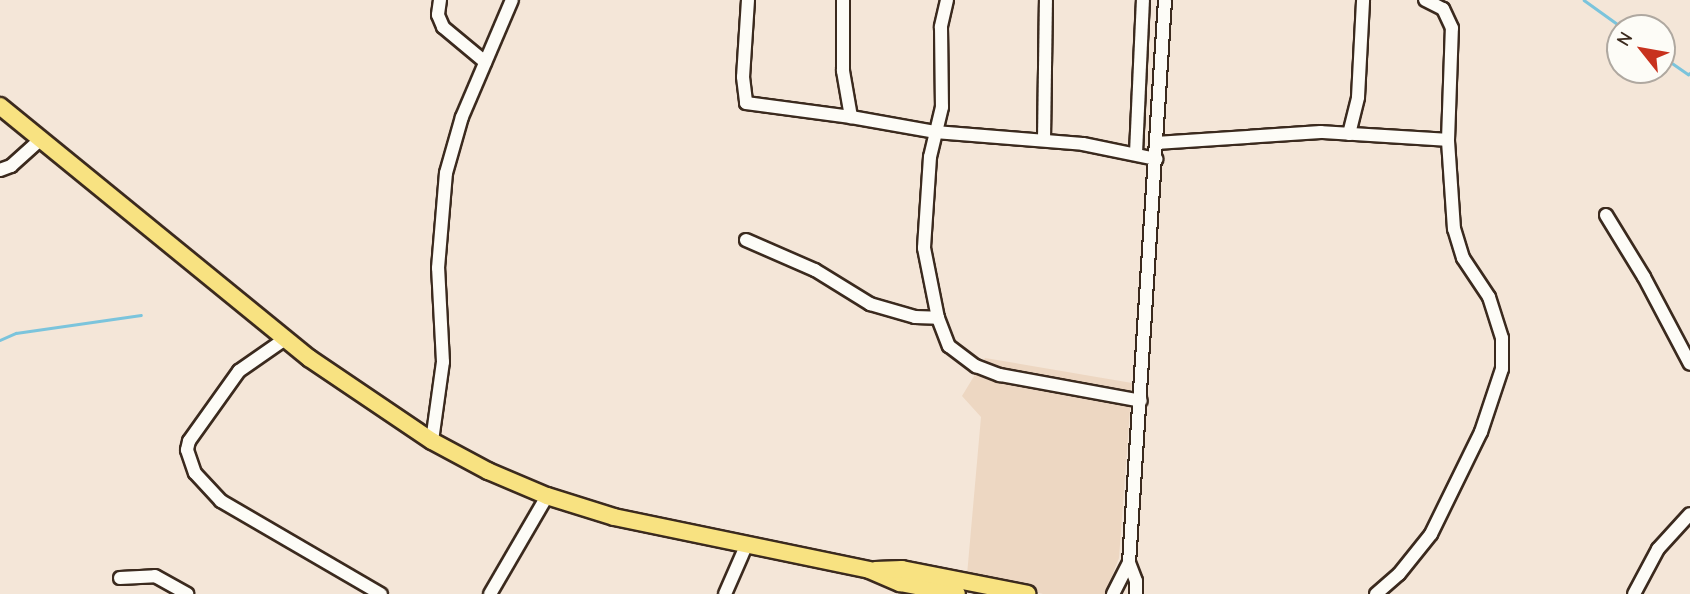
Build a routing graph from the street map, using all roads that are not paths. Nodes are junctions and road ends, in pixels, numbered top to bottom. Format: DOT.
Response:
graph roads {
  1 [pos="440,0"];
  2 [pos="512,0"];
  3 [pos="748,0"];
  4 [pos="843,0"];
  5 [pos="947,0"];
  6 [pos="1046,0"];
  7 [pos="1143,0"];
  8 [pos="1165,0"];
  9 [pos="1363,0"];
  10 [pos="1424,0"];
  11 [pos="485,62"];
  12 [pos="0,106"];
  13 [pos="851,117"];
  14 [pos="935,132"];
  15 [pos="1349,134"];
  16 [pos="41,139"];
  17 [pos="1044,140"];
  18 [pos="1448,140"];
  19 [pos="1156,143"];
  20 [pos="1136,153"];
  21 [pos="1156,159"];
  22 [pos="6,168"];
  23 [pos="0,183"];
  24 [pos="1606,215"];
  25 [pos="746,240"];
  26 [pos="938,318"];
  27 [pos="285,339"];
  28 [pos="1690,364"];
  29 [pos="1141,401"];
  30 [pos="432,440"];
  31 [pos="547,495"];
  32 [pos="1690,514"];
  33 [pos="746,546"];
  34 [pos="1129,563"];
  35 [pos="869,570"];
  36 [pos="120,578"];
  37 [pos="920,591"];
  38 [pos="375,593"];
  39 [pos="187,594"];
  40 [pos="490,594"];
  41 [pos="725,594"];
  42 [pos="957,594"];
  43 [pos="1028,594"];
  44 [pos="1112,594"];
  45 [pos="1136,594"];
  46 [pos="1376,594"];
  47 [pos="1634,594"];
  1 -- 11 [label="street"];
  2 -- 11 [label="street"];
  3 -- 13 [label="street"];
  4 -- 13 [label="street"];
  5 -- 14 [label="street"];
  6 -- 17 [label="street"];
  7 -- 20 [label="street"];
  8 -- 19 [label="street"];
  9 -- 15 [label="street"];
  10 -- 18 [label="street"];
  11 -- 30 [label="street"];
  12 -- 16 [label="main road"];
  13 -- 14 [label="street"];
  14 -- 17 [label="street"];
  14 -- 26 [label="street"];
  15 -- 18 [label="street"];
  15 -- 19 [label="street"];
  16 -- 22 [label="street"];
  16 -- 27 [label="main road"];
  17 -- 20 [label="street"];
  18 -- 46 [label="street"];
  19 -- 21 [label="street"];
  20 -- 21 [label="street"];
  21 -- 29 [label="street"];
  22 -- 23 [label="street"];
  24 -- 28 [label="street"];
  25 -- 26 [label="street"];
  26 -- 29 [label="street"];
  27 -- 30 [label="main road"];
  27 -- 38 [label="street"];
  29 -- 34 [label="street"];
  30 -- 31 [label="main road"];
  31 -- 33 [label="main road"];
  31 -- 40 [label="street"];
  32 -- 47 [label="street"];
  33 -- 35 [label="main road"];
  33 -- 41 [label="street"];
  34 -- 44 [label="street"];
  34 -- 45 [label="street"];
  35 -- 37 [label="main road"];
  35 -- 43 [label="main road"];
  36 -- 39 [label="street"];
  37 -- 42 [label="main road"];
}
